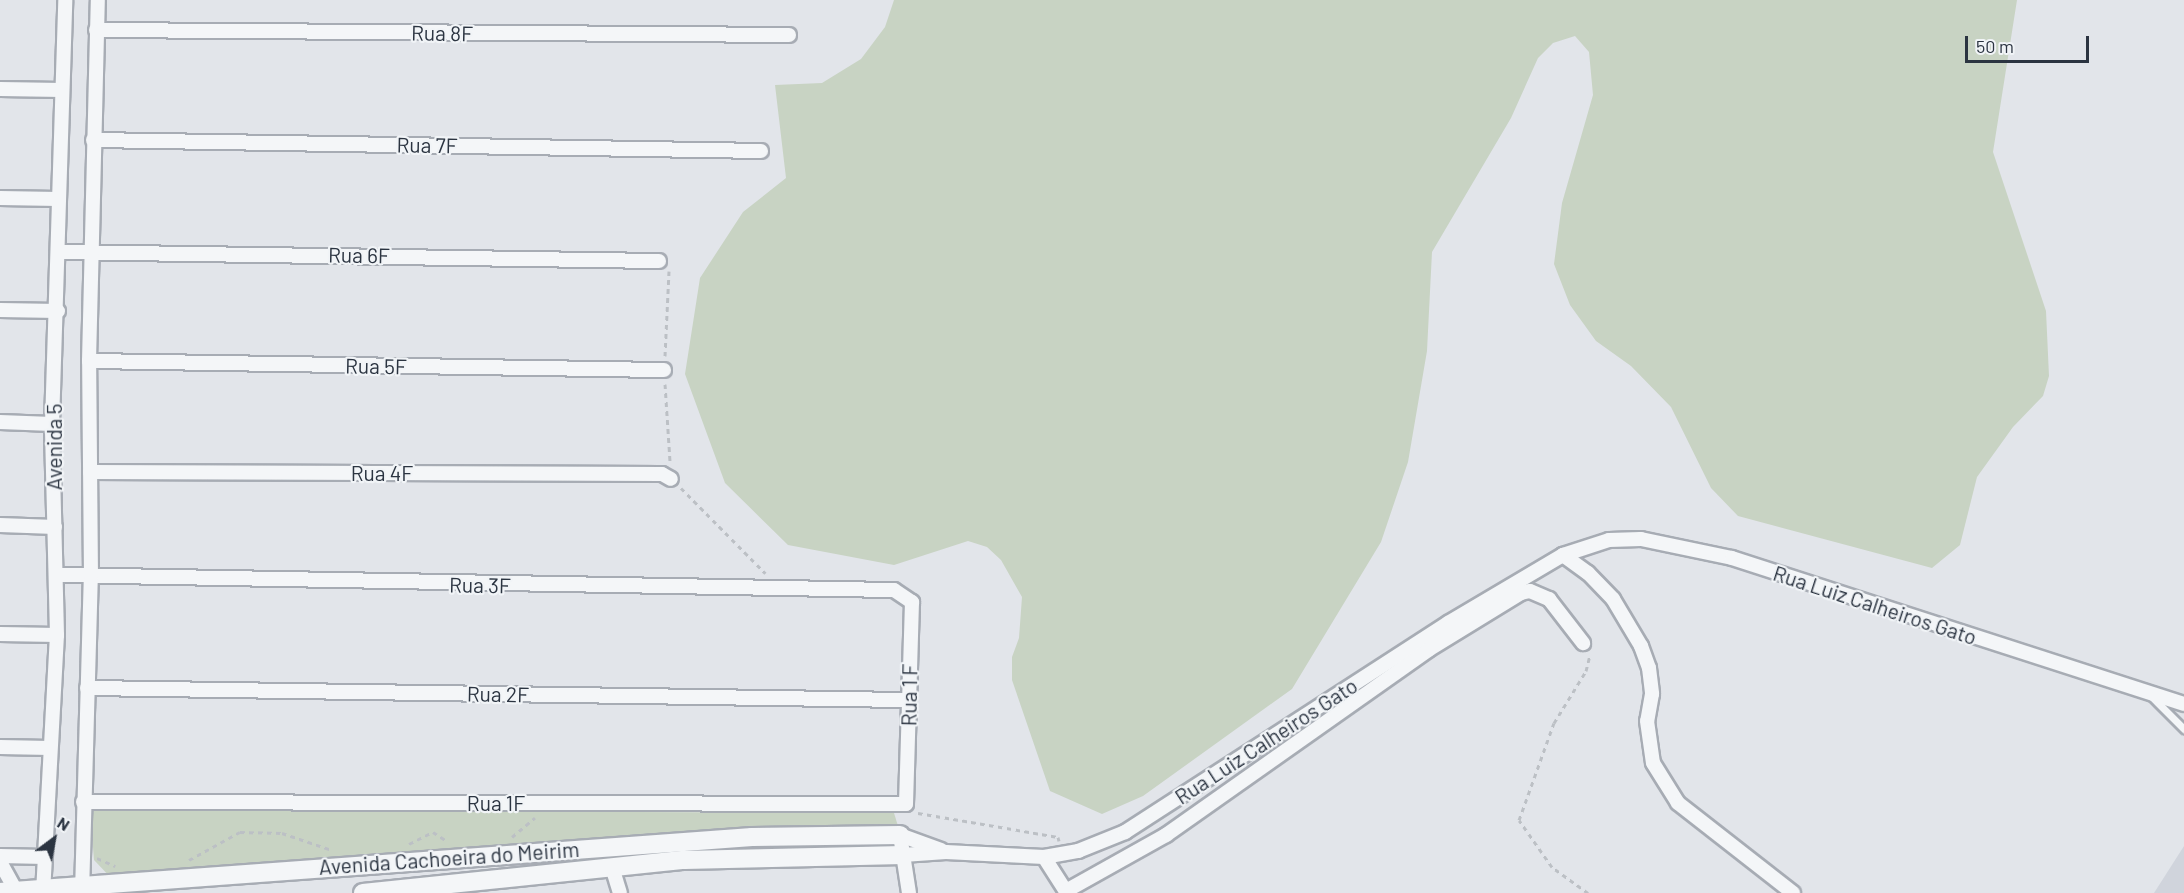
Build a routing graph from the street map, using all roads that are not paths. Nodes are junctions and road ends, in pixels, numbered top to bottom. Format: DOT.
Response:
graph roads {
  1 [pos="65,0"];
  2 [pos="98,0"];
  3 [pos="96,30"];
  4 [pos="789,35"];
  5 [pos="0,89"];
  6 [pos="62,90"];
  7 [pos="93,140"];
  8 [pos="760,151"];
  9 [pos="0,198"];
  10 [pos="58,199"];
  11 [pos="59,252"];
  12 [pos="93,252"];
  13 [pos="658,261"];
  14 [pos="0,310"];
  15 [pos="58,311"];
  16 [pos="89,361"];
  17 [pos="664,370"];
  18 [pos="0,422"];
  19 [pos="52,424"];
  20 [pos="90,472"];
  21 [pos="672,479"];
  22 [pos="0,525"];
  23 [pos="55,527"];
  24 [pos="1563,555"];
  25 [pos="57,575"];
  26 [pos="91,577"];
  27 [pos="903,593"];
  28 [pos="0,634"];
  29 [pos="57,635"];
  30 [pos="1583,643"];
  31 [pos="87,688"];
  32 [pos="2147,693"];
  33 [pos="908,700"];
  34 [pos="2184,704"];
  35 [pos="2184,729"];
  36 [pos="0,747"];
  37 [pos="50,748"];
  38 [pos="83,802"];
  39 [pos="910,806"];
  40 [pos="900,834"];
  41 [pos="946,852"];
  42 [pos="903,855"];
  43 [pos="0,856"];
  44 [pos="45,857"];
  45 [pos="1044,857"];
  46 [pos="0,862"];
  47 [pos="612,867"];
  48 [pos="81,888"];
  49 [pos="43,891"];
  50 [pos="8,892"];
  51 [pos="1067,892"];
  52 [pos="363,893"];
  53 [pos="620,893"];
  54 [pos="909,893"];
  55 [pos="1793,893"];
  1 -- 6 [label="street, Avenida 5"];
  2 -- 3 [label="street, Avenida 5"];
  3 -- 4 [label="street, Rua 8F"];
  3 -- 7 [label="street, Avenida 5"];
  5 -- 6 [label="street"];
  6 -- 10 [label="street, Avenida 5"];
  7 -- 8 [label="street, Rua 7F"];
  7 -- 12 [label="street, Avenida 5"];
  9 -- 10 [label="street"];
  10 -- 11 [label="street, Avenida 5"];
  11 -- 12 [label="street, Rua 6F"];
  11 -- 15 [label="street, Avenida 5"];
  12 -- 13 [label="street, Rua 6F"];
  12 -- 16 [label="street, Avenida 5"];
  14 -- 15 [label="street"];
  15 -- 19 [label="street, Avenida 5"];
  16 -- 17 [label="street, Rua 5F"];
  16 -- 20 [label="street, Avenida 5"];
  18 -- 19 [label="street"];
  19 -- 23 [label="street, Avenida 5"];
  20 -- 21 [label="street, Rua 4F"];
  20 -- 26 [label="street, Avenida 5"];
  22 -- 23 [label="street"];
  23 -- 25 [label="street, Avenida 5"];
  24 -- 32 [label="street, Rua Luiz Calheiros Gato"];
  24 -- 45 [label="street, Rua Luiz Calheiros Gato"];
  24 -- 55 [label="street"];
  25 -- 26 [label="street, Rua 3F"];
  25 -- 29 [label="street, Avenida 5"];
  26 -- 27 [label="street, Rua 3F"];
  26 -- 31 [label="street, Avenida 5"];
  27 -- 33 [label="street, Rua 1 F"];
  28 -- 29 [label="street"];
  29 -- 37 [label="street, Avenida 5"];
  30 -- 51 [label="street"];
  31 -- 33 [label="street, Rua 2F"];
  31 -- 38 [label="street, Avenida 5"];
  32 -- 34 [label="street, Rua Luiz Calheiros Gato"];
  32 -- 35 [label="lane"];
  33 -- 39 [label="street, Rua 1 F"];
  36 -- 37 [label="street"];
  37 -- 44 [label="street, Avenida 5"];
  38 -- 39 [label="street, Rua 1F"];
  38 -- 48 [label="street, Avenida 5"];
  40 -- 41 [label="street, Rua Luiz Calheiros Gato"];
  40 -- 42 [label="street"];
  40 -- 48 [label="street, Avenida Cachoeira do Meirim"];
  41 -- 42 [label="street, Rua Luiz Calheiros Gato"];
  41 -- 45 [label="street, Rua Luiz Calheiros Gato"];
  42 -- 47 [label="street, Avenida Cachoeira do Meirim"];
  42 -- 54 [label="street"];
  43 -- 44 [label="street"];
  44 -- 49 [label="street, Avenida 5"];
  45 -- 51 [label="street"];
  46 -- 50 [label="street"];
  47 -- 52 [label="street, Avenida Cachoeira do Meirim"];
  47 -- 53 [label="street"];
  48 -- 49 [label="street, Avenida Cachoeira do Meirim"];
  49 -- 50 [label="street, Avenida Cachoeira do Meirim"];
}
